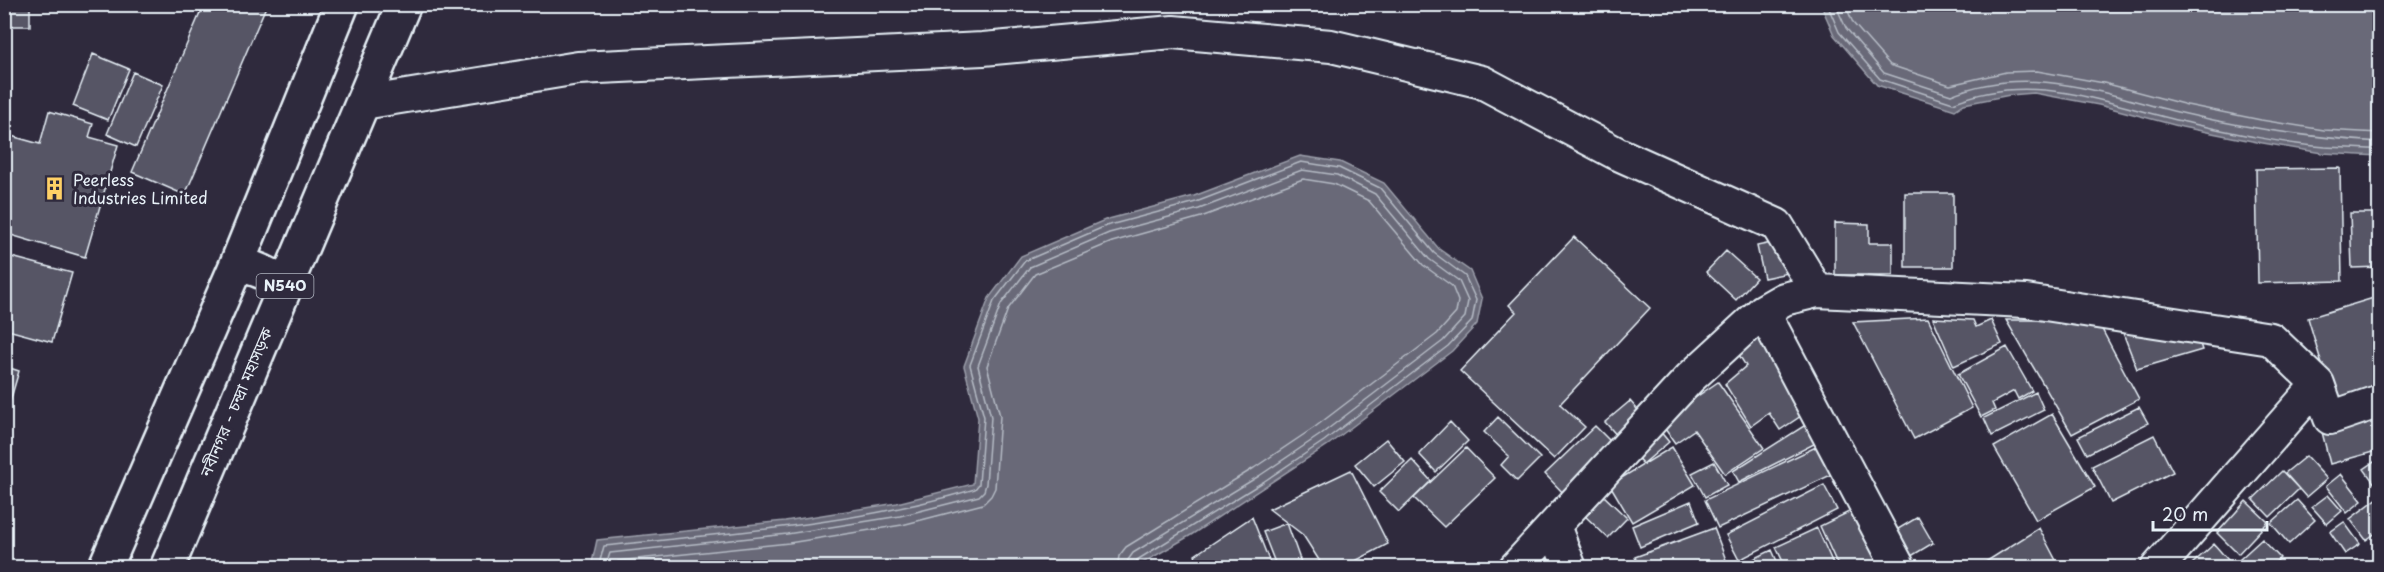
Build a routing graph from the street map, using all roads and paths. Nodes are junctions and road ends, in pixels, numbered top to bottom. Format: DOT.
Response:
graph roads {
  1 [pos="342,4"];
  2 [pos="404,4"];
  3 [pos="363,104"];
  4 [pos="236,266"];
  5 [pos="285,286"];
  6 [pos="1817,291"];
  7 [pos="1763,311"];
  8 [pos="2318,384"];
  9 [pos="2379,401"];
  10 [pos="1554,526"];
  11 [pos="105,567"];
  12 [pos="166,567"];
  13 [pos="1515,567"];
  14 [pos="1570,567"];
  15 [pos="1899,567"];
  16 [pos="2157,567"];
  1 -- 4 [label="highway, N540"];
  2 -- 3 [label="highway, নবীনগর - চন্দ্রা মহাসড়ক / N540"];
  3 -- 5 [label="highway, নবীনগর - চন্দ্রা মহাসড়ক / N540"];
  3 -- 6 [label="street"];
  4 -- 5 [label="highway"];
  4 -- 11 [label="highway, N540"];
  5 -- 12 [label="highway, নবীনগর - চন্দ্রা মহাসড়ক / N540"];
  6 -- 7 [label="street"];
  6 -- 8 [label="street"];
  7 -- 10 [label="street"];
  7 -- 15 [label="street"];
  8 -- 9 [label="street"];
  8 -- 16 [label="street"];
  10 -- 13 [label="street"];
  10 -- 14 [label="street"];
}
